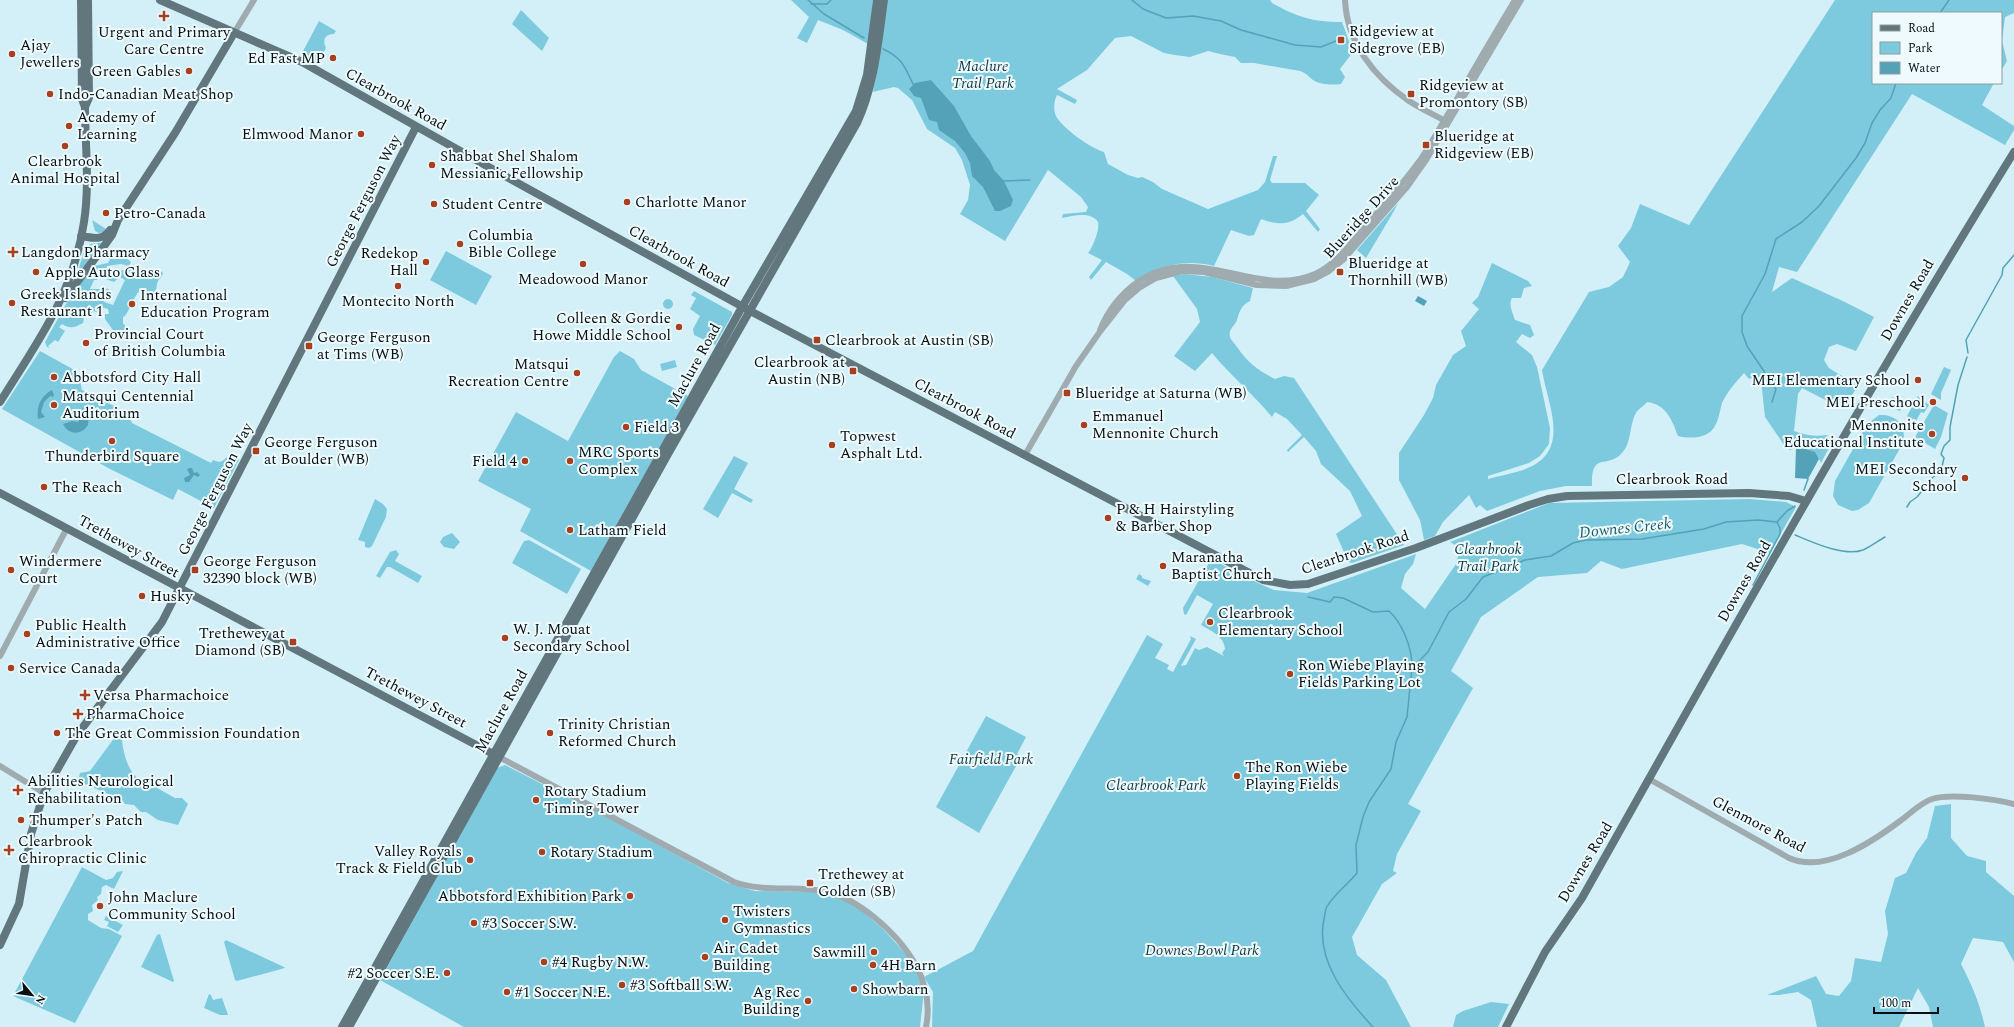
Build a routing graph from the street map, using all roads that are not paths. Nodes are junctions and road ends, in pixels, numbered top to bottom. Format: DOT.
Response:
graph roads {
  1 [pos="81,0"];
  2 [pos="88,0"];
  3 [pos="160,0"];
  4 [pos="254,0"];
  5 [pos="877,0"];
  6 [pos="884,0"];
  7 [pos="1345,0"];
  8 [pos="1515,0"];
  9 [pos="1521,0"];
  10 [pos="234,33"];
  11 [pos="85,107"];
  12 [pos="1446,121"];
  13 [pos="416,127"];
  14 [pos="2014,152"];
  15 [pos="116,224"];
  16 [pos="81,236"];
  17 [pos="58,307"];
  18 [pos="746,308"];
  19 [pos="0,402"];
  20 [pos="1025,455"];
  21 [pos="0,493"];
  22 [pos="1806,501"];
  23 [pos="67,528"];
  24 [pos="179,589"];
  25 [pos="0,656"];
  26 [pos="480,747"];
  27 [pos="496,755"];
  28 [pos="487,765"];
  29 [pos="0,766"];
  30 [pos="1649,779"];
  31 [pos="44,793"];
  32 [pos="2014,804"];
  33 [pos="0,945"];
  34 [pos="342,1027"];
  35 [pos="349,1027"];
  36 [pos="926,1027"];
  37 [pos="1506,1027"];
  1 -- 11 [label="main road"];
  2 -- 11 [label="main road"];
  3 -- 10 [label="main road, Clearbrook Road"];
  4 -- 10 [label="street"];
  5 -- 18 [label="main road, Maclure Road"];
  6 -- 18 [label="main road, Maclure Road"];
  7 -- 12 [label="street"];
  8 -- 12 [label="street, Blueridge Drive"];
  9 -- 12 [label="street, Blueridge Drive"];
  10 -- 13 [label="main road, Clearbrook Road"];
  10 -- 15 [label="main road"];
  11 -- 16 [label="main road"];
  12 -- 20 [label="street, Blueridge Drive"];
  13 -- 18 [label="main road, Clearbrook Road"];
  13 -- 24 [label="main road, George Ferguson Way"];
  14 -- 22 [label="main road, Downes Road"];
  15 -- 16 [label="main road"];
  15 -- 17 [label="main road"];
  16 -- 17 [label="main road"];
  17 -- 19 [label="main road"];
  18 -- 20 [label="main road, Clearbrook Road"];
  18 -- 27 [label="main road, Maclure Road"];
  20 -- 22 [label="main road, Clearbrook Road"];
  21 -- 23 [label="main road, Trethewey Street"];
  22 -- 30 [label="main road, Downes Road"];
  23 -- 24 [label="main road, Trethewey Street"];
  23 -- 25 [label="street"];
  24 -- 26 [label="main road, Trethewey Street"];
  24 -- 31 [label="main road, George Ferguson Way"];
  26 -- 27 [label="main road, Trethewey Street"];
  26 -- 28 [label="main road"];
  27 -- 28 [label="main road, Maclure Road"];
  27 -- 35 [label="main road, Maclure Road"];
  27 -- 36 [label="street, Trethewey Street"];
  28 -- 34 [label="main road, Maclure Road"];
  29 -- 31 [label="street"];
  30 -- 32 [label="street, Glenmore Road"];
  30 -- 37 [label="main road, Downes Road"];
  31 -- 33 [label="main road, George Ferguson Way"];
}
